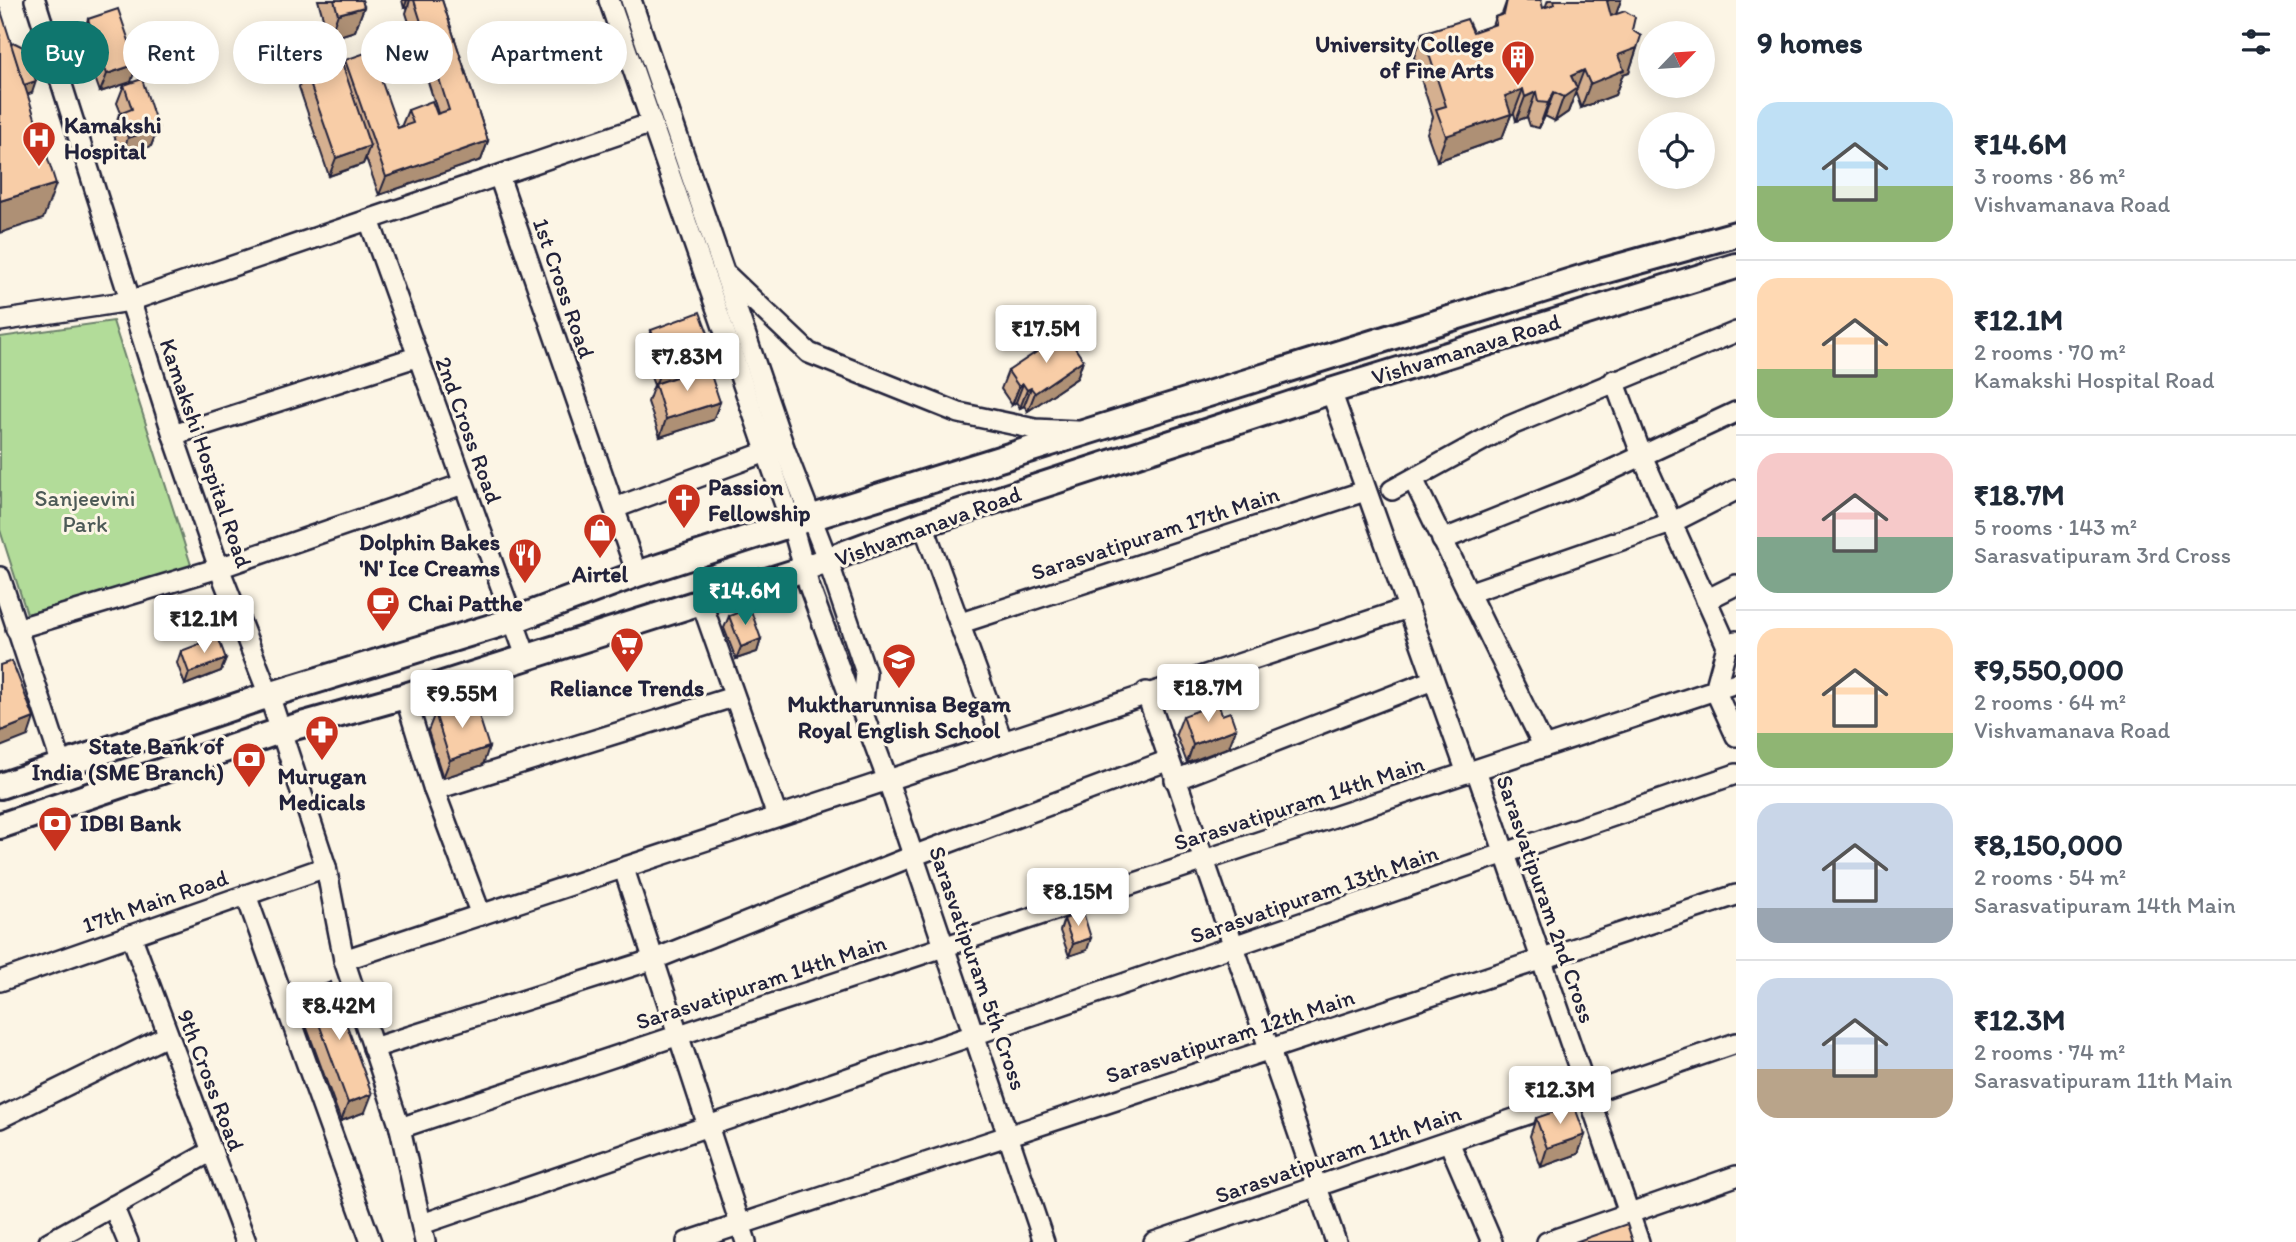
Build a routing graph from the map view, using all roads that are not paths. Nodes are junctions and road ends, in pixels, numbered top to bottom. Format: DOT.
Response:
graph roads {
  1 [pos="36,0"];
  2 [pos="609,0"];
  3 [pos="631,0"];
  4 [pos="652,123"];
  5 [pos="499,177"];
  6 [pos="369,220"];
  7 [pos="1736,234"];
  8 [pos="1736,266"];
  9 [pos="724,273"];
  10 [pos="130,301"];
  11 [pos="0,321"];
  12 [pos="1736,332"];
  13 [pos="416,357"];
  14 [pos="1614,380"];
  15 [pos="1331,391"];
  16 [pos="1736,412"];
  17 [pos="1091,432"];
  18 [pos="173,435"];
  19 [pos="766,452"];
  20 [pos="1642,456"];
  21 [pos="1413,479"];
  22 [pos="463,484"];
  23 [pos="1392,490"];
  24 [pos="1736,490"];
  25 [pos="1365,491"];
  26 [pos="615,508"];
  27 [pos="801,522"];
  28 [pos="1671,523"];
  29 [pos="923,524"];
  30 [pos="1443,540"];
  31 [pos="816,565"];
  32 [pos="219,568"];
  33 [pos="637,575"];
  34 [pos="0,577"];
  35 [pos="1736,585"];
  36 [pos="1468,593"];
  37 [pos="1706,600"];
  38 [pos="701,601"];
  39 [pos="1408,608"];
  40 [pos="514,620"];
  41 [pos="961,623"];
  42 [pos="16,629"];
  43 [pos="1732,644"];
  44 [pos="526,656"];
  45 [pos="1433,680"];
  46 [pos="1736,683"];
  47 [pos="1715,691"];
  48 [pos="1146,692"];
  49 [pos="269,695"];
  50 [pos="405,696"];
  51 [pos="733,697"];
  52 [pos="280,731"];
  53 [pos="1736,736"];
  54 [pos="1002,740"];
  55 [pos="1544,747"];
  56 [pos="1170,760"];
  57 [pos="62,765"];
  58 [pos="1471,772"];
  59 [pos="1736,774"];
  60 [pos="887,778"];
  61 [pos="1175,780"];
  62 [pos="0,786"];
  63 [pos="434,790"];
  64 [pos="776,816"];
  65 [pos="0,826"];
  66 [pos="1505,854"];
  67 [pos="914,856"];
  68 [pos="1204,860"];
  69 [pos="326,867"];
  70 [pos="624,869"];
  71 [pos="246,895"];
  72 [pos="1736,895"];
  73 [pos="481,915"];
  74 [pos="131,935"];
  75 [pos="945,947"];
  76 [pos="1234,947"];
  77 [pos="655,959"];
  78 [pos="1541,959"];
  79 [pos="344,960"];
  80 [pos="0,981"];
  81 [pos="678,1035"];
  82 [pos="167,1036"];
  83 [pos="975,1036"];
  84 [pos="1736,1043"];
  85 [pos="373,1048"];
  86 [pos="1269,1049"];
  87 [pos="1588,1095"];
  88 [pos="0,1118"];
  89 [pos="400,1128"];
  90 [pos="709,1128"];
  91 [pos="1008,1135"];
  92 [pos="1449,1142"];
  93 [pos="212,1151"];
  94 [pos="1736,1176"];
  95 [pos="1317,1187"];
  96 [pos="113,1206"];
  97 [pos="1629,1213"];
  98 [pos="423,1233"];
  99 [pos="743,1233"];
  100 [pos="49,1242"];
  101 [pos="128,1242"];
  102 [pos="246,1242"];
  103 [pos="371,1242"];
  104 [pos="687,1242"];
  105 [pos="1044,1242"];
  106 [pos="1154,1242"];
  107 [pos="1336,1242"];
  108 [pos="1492,1242"];
  109 [pos="1547,1242"];
  110 [pos="1639,1242"];
  1 -- 10 [label="street, Kamakshi Hospital Road"];
  2 -- 4 [label="street"];
  3 -- 9 [label="street"];
  4 -- 5 [label="street"];
  4 -- 19 [label="street"];
  5 -- 6 [label="street"];
  5 -- 26 [label="street, 1st Cross Road"];
  6 -- 10 [label="street"];
  6 -- 13 [label="street, 2nd Cross Road"];
  7 -- 17 [label="main road, Vishvamanava Road"];
  8 -- 15 [label="main road, Vishvamanava Road"];
  9 -- 17 [label="street"];
  9 -- 27 [label="street"];
  10 -- 11 [label="street"];
  10 -- 18 [label="street, Kamakshi Hospital Road"];
  12 -- 14 [label="street"];
  13 -- 18 [label="street"];
  13 -- 22 [label="street, 2nd Cross Road"];
  14 -- 20 [label="street"];
  14 -- 21 [label="street"];
  15 -- 25 [label="street, Sarasvatipuram 2nd Cross"];
  15 -- 29 [label="main road, Vishvamanava Road"];
  16 -- 20 [label="street"];
  17 -- 27 [label="main road, Vishvamanava Road"];
  18 -- 32 [label="street, Kamakshi Hospital Road"];
  19 -- 26 [label="street"];
  19 -- 27 [label="street"];
  20 -- 28 [label="street"];
  20 -- 30 [label="street"];
  21 -- 23 [label="street"];
  21 -- 30 [label="street"];
  22 -- 32 [label="street"];
  22 -- 40 [label="street, 2nd Cross Road"];
  24 -- 28 [label="street"];
  25 -- 39 [label="street, Sarasvatipuram 2nd Cross"];
  25 -- 41 [label="street, Sarasvatipuram 17th Main"];
  26 -- 33 [label="street, 1st Cross Road"];
  27 -- 31 [label="street, Sarasvatipuram 5th Cross"];
  27 -- 33 [label="main road, Vishvamanava Road"];
  28 -- 36 [label="street"];
  28 -- 37 [label="street"];
  29 -- 31 [label="main road, Vishvamanava Road"];
  29 -- 41 [label="street"];
  30 -- 36 [label="street"];
  31 -- 38 [label="main road, Vishvamanava Road"];
  31 -- 60 [label="street, Sarasvatipuram 5th Cross"];
  32 -- 42 [label="street"];
  32 -- 49 [label="street, Kamakshi Hospital Road"];
  33 -- 40 [label="main road, Vishvamanava Road"];
  34 -- 42 [label="street"];
  35 -- 37 [label="street"];
  36 -- 55 [label="street"];
  37 -- 43 [label="street"];
  38 -- 44 [label="main road, Vishvamanava Road"];
  38 -- 51 [label="street"];
  39 -- 45 [label="street, Sarasvatipuram 2nd Cross"];
  39 -- 48 [label="street"];
  40 -- 44 [label="street, 2nd Cross Road"];
  40 -- 49 [label="main road, Vishvamanava Road"];
  41 -- 54 [label="street"];
  42 -- 57 [label="street"];
  43 -- 47 [label="street"];
  44 -- 50 [label="main road, Vishvamanava Road"];
  45 -- 58 [label="street, Sarasvatipuram 2nd Cross"];
  45 -- 61 [label="street"];
  46 -- 47 [label="street, Sarasvatipuram 14th Main"];
  47 -- 53 [label="street"];
  47 -- 55 [label="street, Sarasvatipuram 14th Main"];
  48 -- 54 [label="street"];
  48 -- 56 [label="street"];
  49 -- 52 [label="street, Kamakshi Hospital Road"];
  49 -- 57 [label="main road, Vishvamanava Road"];
  50 -- 52 [label="main road, Vishvamanava Road"];
  50 -- 63 [label="street"];
  51 -- 63 [label="street"];
  51 -- 64 [label="street"];
  52 -- 65 [label="main road, Vishvamanava Road"];
  52 -- 69 [label="street, Kamakshi Hospital Road"];
  54 -- 60 [label="street"];
  55 -- 58 [label="street, Sarasvatipuram 14th Main"];
  56 -- 61 [label="street"];
  56 -- 67 [label="street"];
  57 -- 62 [label="main road, Vishvamanava Road"];
  58 -- 66 [label="street, Sarasvatipuram 2nd Cross"];
  58 -- 68 [label="street, Sarasvatipuram 14th Main"];
  59 -- 66 [label="street, Sarasvatipuram 13th Main"];
  60 -- 64 [label="street"];
  60 -- 67 [label="street, Sarasvatipuram 5th Cross"];
  61 -- 68 [label="street"];
  63 -- 73 [label="street"];
  64 -- 70 [label="street"];
  66 -- 76 [label="street, Sarasvatipuram 13th Main"];
  66 -- 78 [label="street, Sarasvatipuram 2nd Cross"];
  67 -- 75 [label="street, Sarasvatipuram 5th Cross"];
  67 -- 77 [label="street"];
  68 -- 75 [label="street, Sarasvatipuram 14th Main"];
  68 -- 76 [label="street"];
  69 -- 71 [label="street, 17th Main Road"];
  69 -- 79 [label="street, Kamakshi Hospital Road"];
  70 -- 73 [label="street"];
  70 -- 77 [label="street"];
  71 -- 74 [label="street, 17th Main Road"];
  71 -- 103 [label="street"];
  72 -- 78 [label="street, Sarasvatipuram 12th Main"];
  73 -- 79 [label="street"];
  74 -- 80 [label="street, 17th Main Road"];
  74 -- 82 [label="street, 9th Cross Road"];
  75 -- 81 [label="street, Sarasvatipuram 14th Main"];
  75 -- 83 [label="street, Sarasvatipuram 5th Cross"];
  76 -- 83 [label="street, Sarasvatipuram 13th Main"];
  76 -- 86 [label="street"];
  77 -- 81 [label="street"];
  77 -- 85 [label="street"];
  78 -- 86 [label="street, Sarasvatipuram 12th Main"];
  78 -- 87 [label="street, Sarasvatipuram 2nd Cross"];
  79 -- 85 [label="street, Kamakshi Hospital Road"];
  81 -- 89 [label="street, Sarasvatipuram 14th Main"];
  81 -- 90 [label="street"];
  82 -- 88 [label="street"];
  82 -- 93 [label="street, 9th Cross Road"];
  83 -- 90 [label="street, Sarasvatipuram 13th Main"];
  83 -- 91 [label="street, Sarasvatipuram 5th Cross"];
  84 -- 87 [label="street, Sarasvatipuram 11th Main"];
  85 -- 89 [label="street, Kamakshi Hospital Road"];
  86 -- 91 [label="street, Sarasvatipuram 12th Main"];
  86 -- 95 [label="street"];
  87 -- 92 [label="street, Sarasvatipuram 11th Main"];
  87 -- 97 [label="street, Sarasvatipuram 2nd Cross"];
  89 -- 98 [label="street, Kamakshi Hospital Road"];
  90 -- 98 [label="street, Sarasvatipuram 13th Main"];
  90 -- 99 [label="street"];
  91 -- 99 [label="street, Sarasvatipuram 12th Main"];
  91 -- 105 [label="street, Sarasvatipuram 5th Cross"];
  92 -- 95 [label="street, Sarasvatipuram 11th Main"];
  92 -- 108 [label="street"];
  93 -- 96 [label="street"];
  93 -- 102 [label="street, 9th Cross Road"];
  94 -- 97 [label="street"];
  95 -- 106 [label="street, Sarasvatipuram 11th Main"];
  95 -- 107 [label="street"];
  96 -- 100 [label="street"];
  96 -- 101 [label="street"];
  97 -- 109 [label="street"];
  97 -- 110 [label="street, Sarasvatipuram 2nd Cross"];
  99 -- 104 [label="street, Sarasvatipuram 12th Main"];
}
